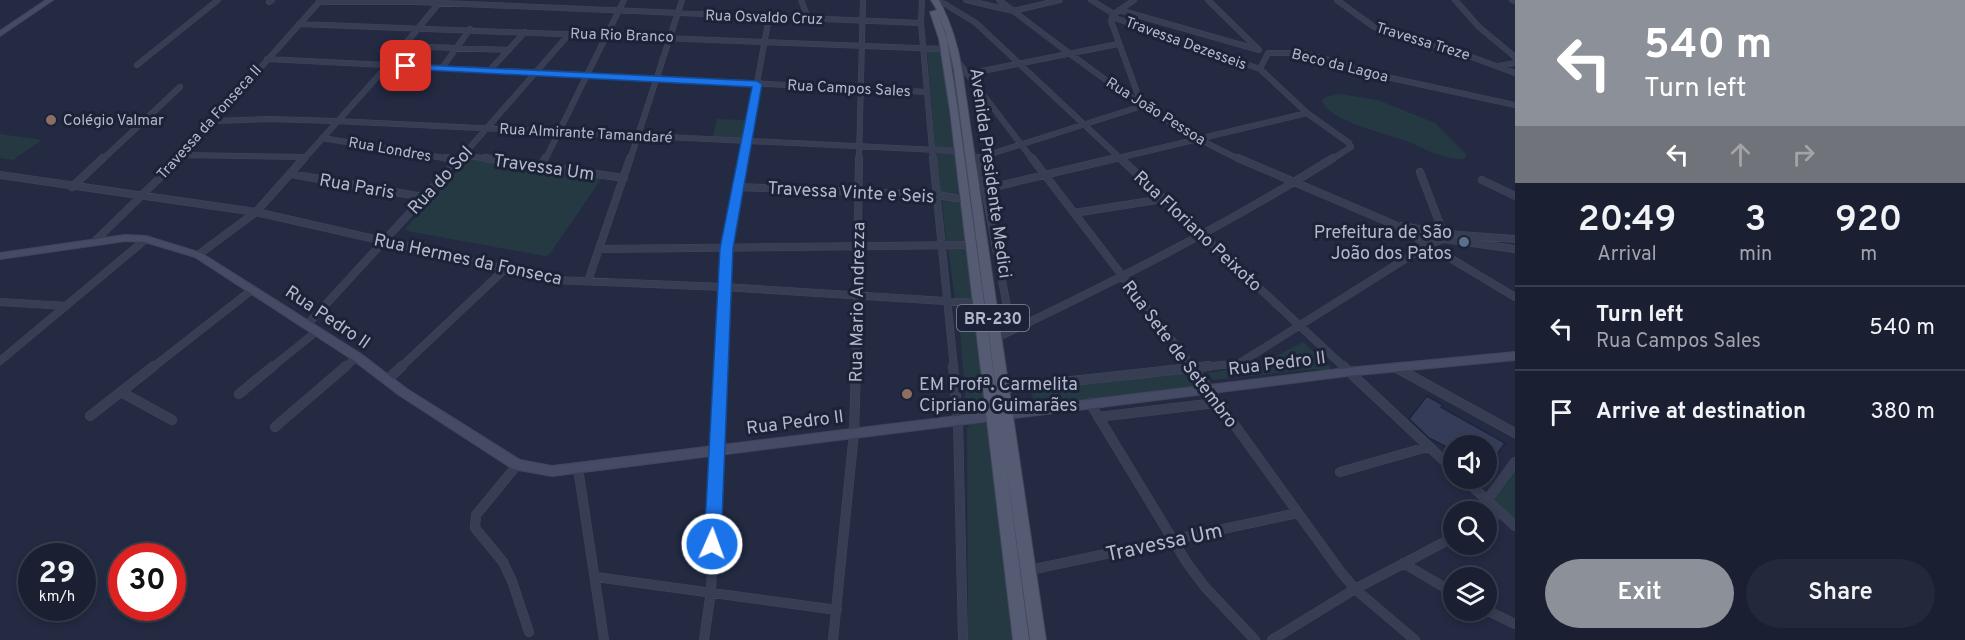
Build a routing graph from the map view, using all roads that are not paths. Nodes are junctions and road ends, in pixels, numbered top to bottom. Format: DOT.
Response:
graph roads {
  1 [pos="44,0"];
  2 [pos="50,0"];
  3 [pos="218,0"];
  4 [pos="624,0"];
  5 [pos="682,0"];
  6 [pos="801,0"];
  7 [pos="863,0"];
  8 [pos="966,0"];
  9 [pos="985,0"];
  10 [pos="999,0"];
  11 [pos="1060,0"];
  12 [pos="1090,0"];
  13 [pos="1134,0"];
  14 [pos="1208,0"];
  15 [pos="1336,0"];
  16 [pos="1455,0"];
  17 [pos="320,1"];
  18 [pos="418,1"];
  19 [pos="930,1"];
  20 [pos="974,2"];
  21 [pos="439,3"];
  22 [pos="619,11"];
  23 [pos="1013,11"];
  24 [pos="678,13"];
  25 [pos="1115,14"];
  26 [pos="769,17"];
  27 [pos="20,18"];
  28 [pos="808,18"];
  29 [pos="863,21"];
  30 [pos="921,23"];
  31 [pos="299,24"];
  32 [pos="417,28"];
  33 [pos="470,29"];
  34 [pos="0,32"];
  35 [pos="525,32"];
  36 [pos="570,33"];
  37 [pos="608,35"];
  38 [pos="669,37"];
  39 [pos="764,41"];
  40 [pos="946,42"];
  41 [pos="1118,44"];
  42 [pos="862,45"];
  43 [pos="402,46"];
  44 [pos="456,48"];
  45 [pos="923,48"];
  46 [pos="509,50"];
  47 [pos="1259,50"];
  48 [pos="1069,53"];
  49 [pos="1266,55"];
  50 [pos="1515,57"];
  51 [pos="956,58"];
  52 [pos="267,59"];
  53 [pos="1020,63"];
  54 [pos="1515,63"];
  55 [pos="137,65"];
  56 [pos="388,65"];
  57 [pos="1499,66"];
  58 [pos="442,69"];
  59 [pos="1260,69"];
  60 [pos="489,71"];
  61 [pos="537,73"];
  62 [pos="967,74"];
  63 [pos="1515,74"];
  64 [pos="586,76"];
  65 [pos="655,80"];
  66 [pos="757,84"];
  67 [pos="180,87"];
  68 [pos="861,89"];
  69 [pos="927,92"];
  70 [pos="1515,105"];
  71 [pos="1142,106"];
  72 [pos="1307,113"];
  73 [pos="214,121"];
  74 [pos="336,121"];
  75 [pos="1085,125"];
  76 [pos="488,128"];
  77 [pos="558,132"];
  78 [pos="638,136"];
  79 [pos="322,138"];
  80 [pos="1196,139"];
  81 [pos="745,140"];
  82 [pos="1022,145"];
  83 [pos="859,146"];
  84 [pos="932,150"];
  85 [pos="958,152"];
  86 [pos="183,154"];
  87 [pos="463,154"];
  88 [pos="305,157"];
  89 [pos="1121,158"];
  90 [pos="975,159"];
  91 [pos="458,160"];
  92 [pos="541,166"];
  93 [pos="1420,172"];
  94 [pos="291,174"];
  95 [pos="0,175"];
  96 [pos="1046,175"];
  97 [pos="624,178"];
  98 [pos="1482,180"];
  99 [pos="1294,184"];
  100 [pos="72,187"];
  101 [pos="737,187"];
  102 [pos="981,190"];
  103 [pos="858,191"];
  104 [pos="141,195"];
  105 [pos="937,195"];
  106 [pos="1515,196"];
  107 [pos="423,197"];
  108 [pos="1163,199"];
  109 [pos="965,205"];
  110 [pos="256,213"];
  111 [pos="979,213"];
  112 [pos="1074,213"];
  113 [pos="1395,225"];
  114 [pos="1201,235"];
  115 [pos="1444,236"];
  116 [pos="146,239"];
  117 [pos="1515,239"];
  118 [pos="384,241"];
  119 [pos="94,242"];
  120 [pos="1429,244"];
  121 [pos="857,245"];
  122 [pos="970,245"];
  123 [pos="942,246"];
  124 [pos="727,248"];
  125 [pos="599,249"];
  126 [pos="1515,249"];
  127 [pos="198,255"];
  128 [pos="0,256"];
  129 [pos="505,269"];
  130 [pos="1121,275"];
  131 [pos="588,282"];
  132 [pos="723,287"];
  133 [pos="253,289"];
  134 [pos="859,296"];
  135 [pos="1515,297"];
  136 [pos="0,302"];
  137 [pos="948,302"];
  138 [pos="977,303"];
  139 [pos="66,306"];
  140 [pos="1300,327"];
  141 [pos="312,328"];
  142 [pos="1014,329"];
  143 [pos="996,338"];
  144 [pos="1515,356"];
  145 [pos="357,357"];
  146 [pos="0,361"];
  147 [pos="1395,367"];
  148 [pos="1193,368"];
  149 [pos="1347,372"];
  150 [pos="387,380"];
  151 [pos="1003,388"];
  152 [pos="1208,389"];
  153 [pos="988,391"];
  154 [pos="121,392"];
  155 [pos="239,394"];
  156 [pos="1090,403"];
  157 [pos="1216,403"];
  158 [pos="1005,414"];
  159 [pos="991,415"];
  160 [pos="90,416"];
  161 [pos="1098,417"];
  162 [pos="172,420"];
  163 [pos="958,420"];
  164 [pos="276,427"];
  165 [pos="854,433"];
  166 [pos="1515,433"];
  167 [pos="1427,447"];
  168 [pos="715,450"];
  169 [pos="1443,461"];
  170 [pos="1515,462"];
  171 [pos="517,465"];
  172 [pos="578,468"];
  173 [pos="1340,472"];
  174 [pos="1474,489"];
  175 [pos="1486,500"];
  176 [pos="1298,513"];
  177 [pos="1500,513"];
  178 [pos="1497,514"];
  179 [pos="1515,526"];
  180 [pos="1172,541"];
  181 [pos="1443,543"];
  182 [pos="1403,563"];
  183 [pos="1030,570"];
  184 [pos="596,577"];
  185 [pos="1443,587"];
  186 [pos="1355,589"];
  187 [pos="711,591"];
  188 [pos="837,610"];
  189 [pos="1497,615"];
  190 [pos="1019,623"];
  191 [pos="1515,624"];
  192 [pos="529,632"];
  193 [pos="1037,633"];
  194 [pos="604,640"];
  195 [pos="704,640"];
  196 [pos="833,640"];
  197 [pos="963,640"];
  198 [pos="1021,640"];
  199 [pos="1255,640"];
  200 [pos="1272,640"];
  201 [pos="1415,640"];
  1 -- 27 [label="street"];
  2 -- 27 [label="street"];
  3 -- 55 [label="street"];
  4 -- 22 [label="street"];
  5 -- 24 [label="street"];
  6 -- 28 [label="street"];
  7 -- 29 [label="street, Rua Mario Andrezza"];
  8 -- 20 [label="street"];
  9 -- 20 [label="street"];
  10 -- 23 [label="street, Rua João Pessoa"];
  11 -- 23 [label="street"];
  12 -- 25 [label="street"];
  13 -- 25 [label="street"];
  14 -- 47 [label="street"];
  15 -- 57 [label="street, Travessa Treze"];
  16 -- 50 [label="street"];
  17 -- 18 [label="street, Rua Osvaldo Cruz"];
  17 -- 31 [label="street, Travessa da Fonseca II"];
  18 -- 21 [label="street, Rua Osvaldo Cruz"];
  19 -- 30 [label="street"];
  19 -- 40 [label="main road, Avenida Presidente Medici / BR-230"];
  19 -- 53 [label="street, Rua Floriano Peixoto"];
  20 -- 23 [label="street"];
  21 -- 22 [label="street, Rua Osvaldo Cruz"];
  21 -- 32 [label="street"];
  22 -- 24 [label="street, Rua Osvaldo Cruz"];
  22 -- 37 [label="street"];
  23 -- 48 [label="street, Rua João Pessoa"];
  24 -- 26 [label="street, Rua Osvaldo Cruz"];
  24 -- 38 [label="street"];
  25 -- 41 [label="street"];
  25 -- 47 [label="street"];
  25 -- 59 [label="street, Travessa Dezesseis"];
  26 -- 28 [label="street, Rua Osvaldo Cruz"];
  26 -- 39 [label="street"];
  27 -- 34 [label="street"];
  28 -- 29 [label="street, Rua Osvaldo Cruz"];
  29 -- 30 [label="street, Rua Osvaldo Cruz"];
  29 -- 42 [label="street, Rua Mario Andrezza"];
  30 -- 45 [label="street"];
  31 -- 32 [label="street, Rua Rio Branco"];
  31 -- 52 [label="street, Travessa da Fonseca II"];
  32 -- 33 [label="street, Rua Rio Branco"];
  32 -- 43 [label="street"];
  33 -- 35 [label="street, Rua Rio Branco"];
  33 -- 44 [label="street"];
  35 -- 36 [label="street, Rua Rio Branco"];
  35 -- 46 [label="street"];
  36 -- 37 [label="street, Rua Rio Branco"];
  36 -- 61 [label="street, Rua do Sol"];
  37 -- 38 [label="street, Rua Rio Branco"];
  37 -- 64 [label="street"];
  38 -- 39 [label="street, Rua Rio Branco"];
  38 -- 65 [label="street"];
  39 -- 42 [label="street, Rua Rio Branco"];
  39 -- 66 [label="street"];
  40 -- 45 [label="street, Rua Rio Branco"];
  40 -- 51 [label="main road, Avenida Presidente Medici / BR-230"];
  40 -- 85 [label="main road, Avenida Presidente Medici / BR-230"];
  41 -- 48 [label="street"];
  41 -- 71 [label="street"];
  42 -- 45 [label="street, Rua Rio Branco"];
  42 -- 68 [label="street, Rua Mario Andrezza"];
  43 -- 44 [label="street"];
  43 -- 56 [label="street"];
  44 -- 46 [label="street"];
  44 -- 58 [label="street"];
  45 -- 69 [label="street"];
  46 -- 60 [label="street"];
  47 -- 49 [label="street"];
  48 -- 53 [label="street"];
  48 -- 71 [label="street, Rua João Pessoa"];
  49 -- 59 [label="street, Beco da Lagoa"];
  49 -- 70 [label="street, Beco da Lagoa"];
  51 -- 62 [label="street, Rua Sete de Setembro"];
  51 -- 90 [label="main road, Avenida Presidente Medici / BR-230"];
  52 -- 56 [label="street, Rua Campos Sales"];
  52 -- 73 [label="street, Travessa da Fonseca II"];
  53 -- 62 [label="street"];
  53 -- 75 [label="street, Rua Floriano Peixoto"];
  54 -- 57 [label="street"];
  56 -- 58 [label="street, Rua Campos Sales"];
  56 -- 74 [label="street"];
  57 -- 63 [label="street, Travessa Treze"];
  58 -- 60 [label="street, Rua Campos Sales"];
  59 -- 72 [label="street, Beco da Lagoa"];
  60 -- 61 [label="street, Rua Campos Sales"];
  61 -- 64 [label="street, Rua Campos Sales"];
  61 -- 76 [label="street, Rua do Sol"];
  62 -- 82 [label="street, Rua Sete de Setembro"];
  64 -- 65 [label="street, Rua Campos Sales"];
  64 -- 77 [label="street"];
  65 -- 66 [label="street, Rua Campos Sales"];
  65 -- 78 [label="street"];
  66 -- 68 [label="street, Rua Campos Sales"];
  66 -- 81 [label="street"];
  67 -- 100 [label="street"];
  68 -- 69 [label="street, Rua Campos Sales"];
  68 -- 83 [label="street, Rua Mario Andrezza"];
  69 -- 84 [label="street"];
  71 -- 75 [label="street"];
  71 -- 80 [label="street, Rua João Pessoa"];
  72 -- 80 [label="street"];
  72 -- 99 [label="street, Beco da Lagoa"];
  73 -- 74 [label="street, Rua Almirante Tamandaré"];
  73 -- 86 [label="street, Travessa da Fonseca II"];
  74 -- 76 [label="street, Rua Almirante Tamandaré"];
  74 -- 79 [label="street"];
  75 -- 82 [label="street"];
  75 -- 89 [label="street, Rua Floriano Peixoto"];
  76 -- 77 [label="street, Rua Almirante Tamandaré"];
  76 -- 87 [label="street, Rua do Sol"];
  77 -- 78 [label="street, Rua Almirante Tamandaré"];
  77 -- 92 [label="street"];
  78 -- 81 [label="street, Rua Almirante Tamandaré"];
  78 -- 97 [label="street"];
  79 -- 88 [label="street"];
  79 -- 91 [label="street, Rua Londres"];
  80 -- 89 [label="street"];
  80 -- 99 [label="street, Rua João Pessoa"];
  81 -- 83 [label="street, Rua Almirante Tamandaré"];
  81 -- 101 [label="street"];
  82 -- 90 [label="street"];
  82 -- 96 [label="street, Rua Sete de Setembro"];
  83 -- 84 [label="street, Rua Almirante Tamandaré"];
  83 -- 103 [label="street, Rua Mario Andrezza"];
  84 -- 85 [label="street, Rua Almirante Tamandaré"];
  84 -- 105 [label="street"];
  85 -- 109 [label="main road, Avenida Presidente Medici / BR-230"];
  86 -- 88 [label="street"];
  86 -- 104 [label="street, Travessa da Fonseca II"];
  87 -- 91 [label="street, Rua do Sol"];
  87 -- 92 [label="street, Travessa Um"];
  88 -- 94 [label="street"];
  89 -- 96 [label="street"];
  89 -- 108 [label="street, Rua Floriano Peixoto"];
  90 -- 102 [label="main road, Avenida Presidente Medici / BR-230"];
  91 -- 107 [label="street, Rua do Sol"];
  92 -- 97 [label="street, Travessa Um"];
  93 -- 115 [label="street"];
  94 -- 107 [label="street, Rua Paris"];
  94 -- 110 [label="street"];
  95 -- 100 [label="street, Rua Hermes da Fonseca"];
  96 -- 102 [label="street"];
  96 -- 112 [label="street, Rua Sete de Setembro"];
  97 -- 125 [label="street"];
  98 -- 106 [label="street"];
  99 -- 113 [label="street, Rua João Pessoa"];
  99 -- 114 [label="street"];
  100 -- 104 [label="street, Rua Hermes da Fonseca"];
  101 -- 103 [label="street, Travessa Vinte e Seis"];
  101 -- 124 [label="street"];
  102 -- 111 [label="main road, Avenida Presidente Medici / BR-230"];
  102 -- 142 [label="street"];
  103 -- 105 [label="street, Travessa Vinte e Seis"];
  103 -- 121 [label="street, Rua Mario Andrezza"];
  104 -- 110 [label="street, Rua Hermes da Fonseca"];
  104 -- 119 [label="street, Travessa da Fonseca II"];
  105 -- 109 [label="street, Travessa Vinte e Seis"];
  105 -- 123 [label="street"];
  107 -- 118 [label="street, Rua do Sol"];
  108 -- 112 [label="street"];
  108 -- 114 [label="street, Rua Floriano Peixoto"];
  109 -- 111 [label="main road"];
  109 -- 122 [label="main road, Avenida Presidente Medici / BR-230"];
  110 -- 118 [label="street, Rua Hermes da Fonseca"];
  110 -- 127 [label="street"];
  111 -- 143 [label="main road, Avenida Presidente Medici / BR-230"];
  112 -- 130 [label="street, Rua Sete de Setembro"];
  113 -- 115 [label="street, Rua João Pessoa"];
  113 -- 120 [label="street, Rua João Pessoa"];
  114 -- 130 [label="street"];
  114 -- 140 [label="street, Rua Floriano Peixoto"];
  115 -- 117 [label="street"];
  115 -- 120 [label="street"];
  115 -- 126 [label="street"];
  116 -- 119 [label="street, Rua Pedro II"];
  116 -- 127 [label="street, Rua Pedro II"];
  116 -- 139 [label="street"];
  118 -- 129 [label="street, Rua Hermes da Fonseca"];
  118 -- 141 [label="street, Rua do Sol"];
  119 -- 128 [label="street, Rua Pedro II"];
  120 -- 135 [label="street, Rua João Pessoa"];
  120 -- 140 [label="street"];
  121 -- 123 [label="street"];
  121 -- 124 [label="street"];
  121 -- 134 [label="street, Rua Mario Andrezza"];
  122 -- 123 [label="street"];
  122 -- 138 [label="main road, Avenida Presidente Medici / BR-230"];
  123 -- 137 [label="street"];
  124 -- 125 [label="street"];
  124 -- 132 [label="street"];
  125 -- 131 [label="street"];
  127 -- 133 [label="street, Rua Pedro II"];
  129 -- 131 [label="street, Rua Hermes da Fonseca"];
  129 -- 150 [label="street"];
  130 -- 142 [label="street"];
  130 -- 148 [label="street, Rua Sete de Setembro"];
  131 -- 132 [label="street, Rua Hermes da Fonseca"];
  132 -- 134 [label="street, Rua Hermes da Fonseca"];
  132 -- 168 [label="street"];
  133 -- 141 [label="street, Rua Pedro II"];
  133 -- 154 [label="street"];
  134 -- 137 [label="street, Rua Hermes da Fonseca"];
  134 -- 165 [label="street, Rua Mario Andrezza"];
  136 -- 139 [label="street"];
  137 -- 138 [label="street, Rua Hermes da Fonseca"];
  137 -- 163 [label="street"];
  138 -- 153 [label="main road, Avenida Presidente Medici / BR-230"];
  139 -- 146 [label="street"];
  140 -- 148 [label="street"];
  140 -- 149 [label="street, Rua Floriano Peixoto"];
  141 -- 145 [label="street, Rua Pedro II"];
  141 -- 155 [label="street, Rua do Sol"];
  142 -- 143 [label="street"];
  143 -- 151 [label="main road, Avenida Presidente Medici / BR-230"];
  144 -- 147 [label="street, Rua Pedro II"];
  145 -- 150 [label="street, Rua Pedro II"];
  145 -- 164 [label="street"];
  147 -- 149 [label="street, Rua Pedro II"];
  147 -- 166 [label="street"];
  148 -- 151 [label="street"];
  148 -- 152 [label="street, Rua Sete de Setembro"];
  149 -- 152 [label="street, Rua Pedro II"];
  149 -- 167 [label="street, Rua Floriano Peixoto"];
  150 -- 171 [label="street, Rua Pedro II"];
  151 -- 153 [label="street"];
  151 -- 158 [label="main road, Avenida Presidente Medici / BR-230"];
  152 -- 156 [label="street, Rua Pedro II"];
  152 -- 157 [label="street, Rua Sete de Setembro"];
  153 -- 159 [label="main road, Avenida Presidente Medici / BR-230"];
  154 -- 160 [label="street"];
  154 -- 162 [label="street"];
  156 -- 158 [label="street, Rua Pedro II"];
  156 -- 161 [label="street"];
  157 -- 161 [label="street"];
  157 -- 176 [label="street, Rua Sete de Setembro"];
  158 -- 159 [label="street, Rua Pedro II"];
  158 -- 183 [label="main road, Avenida Presidente Medici / BR-230"];
  159 -- 163 [label="street, Rua Pedro II"];
  159 -- 190 [label="main road, Avenida Presidente Medici / BR-230"];
  161 -- 180 [label="street"];
  163 -- 165 [label="street, Rua Pedro II"];
  163 -- 197 [label="street"];
  165 -- 168 [label="street, Rua Pedro II"];
  165 -- 188 [label="street, Rua Mario Andrezza"];
  167 -- 169 [label="street, Rua Floriano Peixoto"];
  167 -- 173 [label="street"];
  168 -- 172 [label="street, Rua Pedro II"];
  168 -- 187 [label="street"];
  170 -- 175 [label="street"];
  171 -- 172 [label="street, Rua Pedro II"];
  171 -- 192 [label="street"];
  172 -- 184 [label="street"];
  174 -- 175 [label="street"];
  175 -- 177 [label="street"];
  176 -- 180 [label="street, Travessa Um"];
  176 -- 186 [label="street, Rua Sete de Setembro"];
  177 -- 178 [label="street"];
  177 -- 179 [label="street"];
  180 -- 183 [label="street, Travessa Um"];
  180 -- 199 [label="street"];
  181 -- 182 [label="street"];
  182 -- 185 [label="street"];
  182 -- 186 [label="street"];
  183 -- 193 [label="main road, Avenida Presidente Medici / BR-230"];
  184 -- 187 [label="street"];
  184 -- 194 [label="street"];
  186 -- 200 [label="street"];
  186 -- 201 [label="street, Rua Sete de Setembro"];
  187 -- 188 [label="street"];
  187 -- 195 [label="street"];
  188 -- 196 [label="street, Rua Mario Andrezza"];
  189 -- 191 [label="street"];
  190 -- 193 [label="main road"];
  190 -- 198 [label="main road, Avenida Presidente Medici / BR-230"];
}
